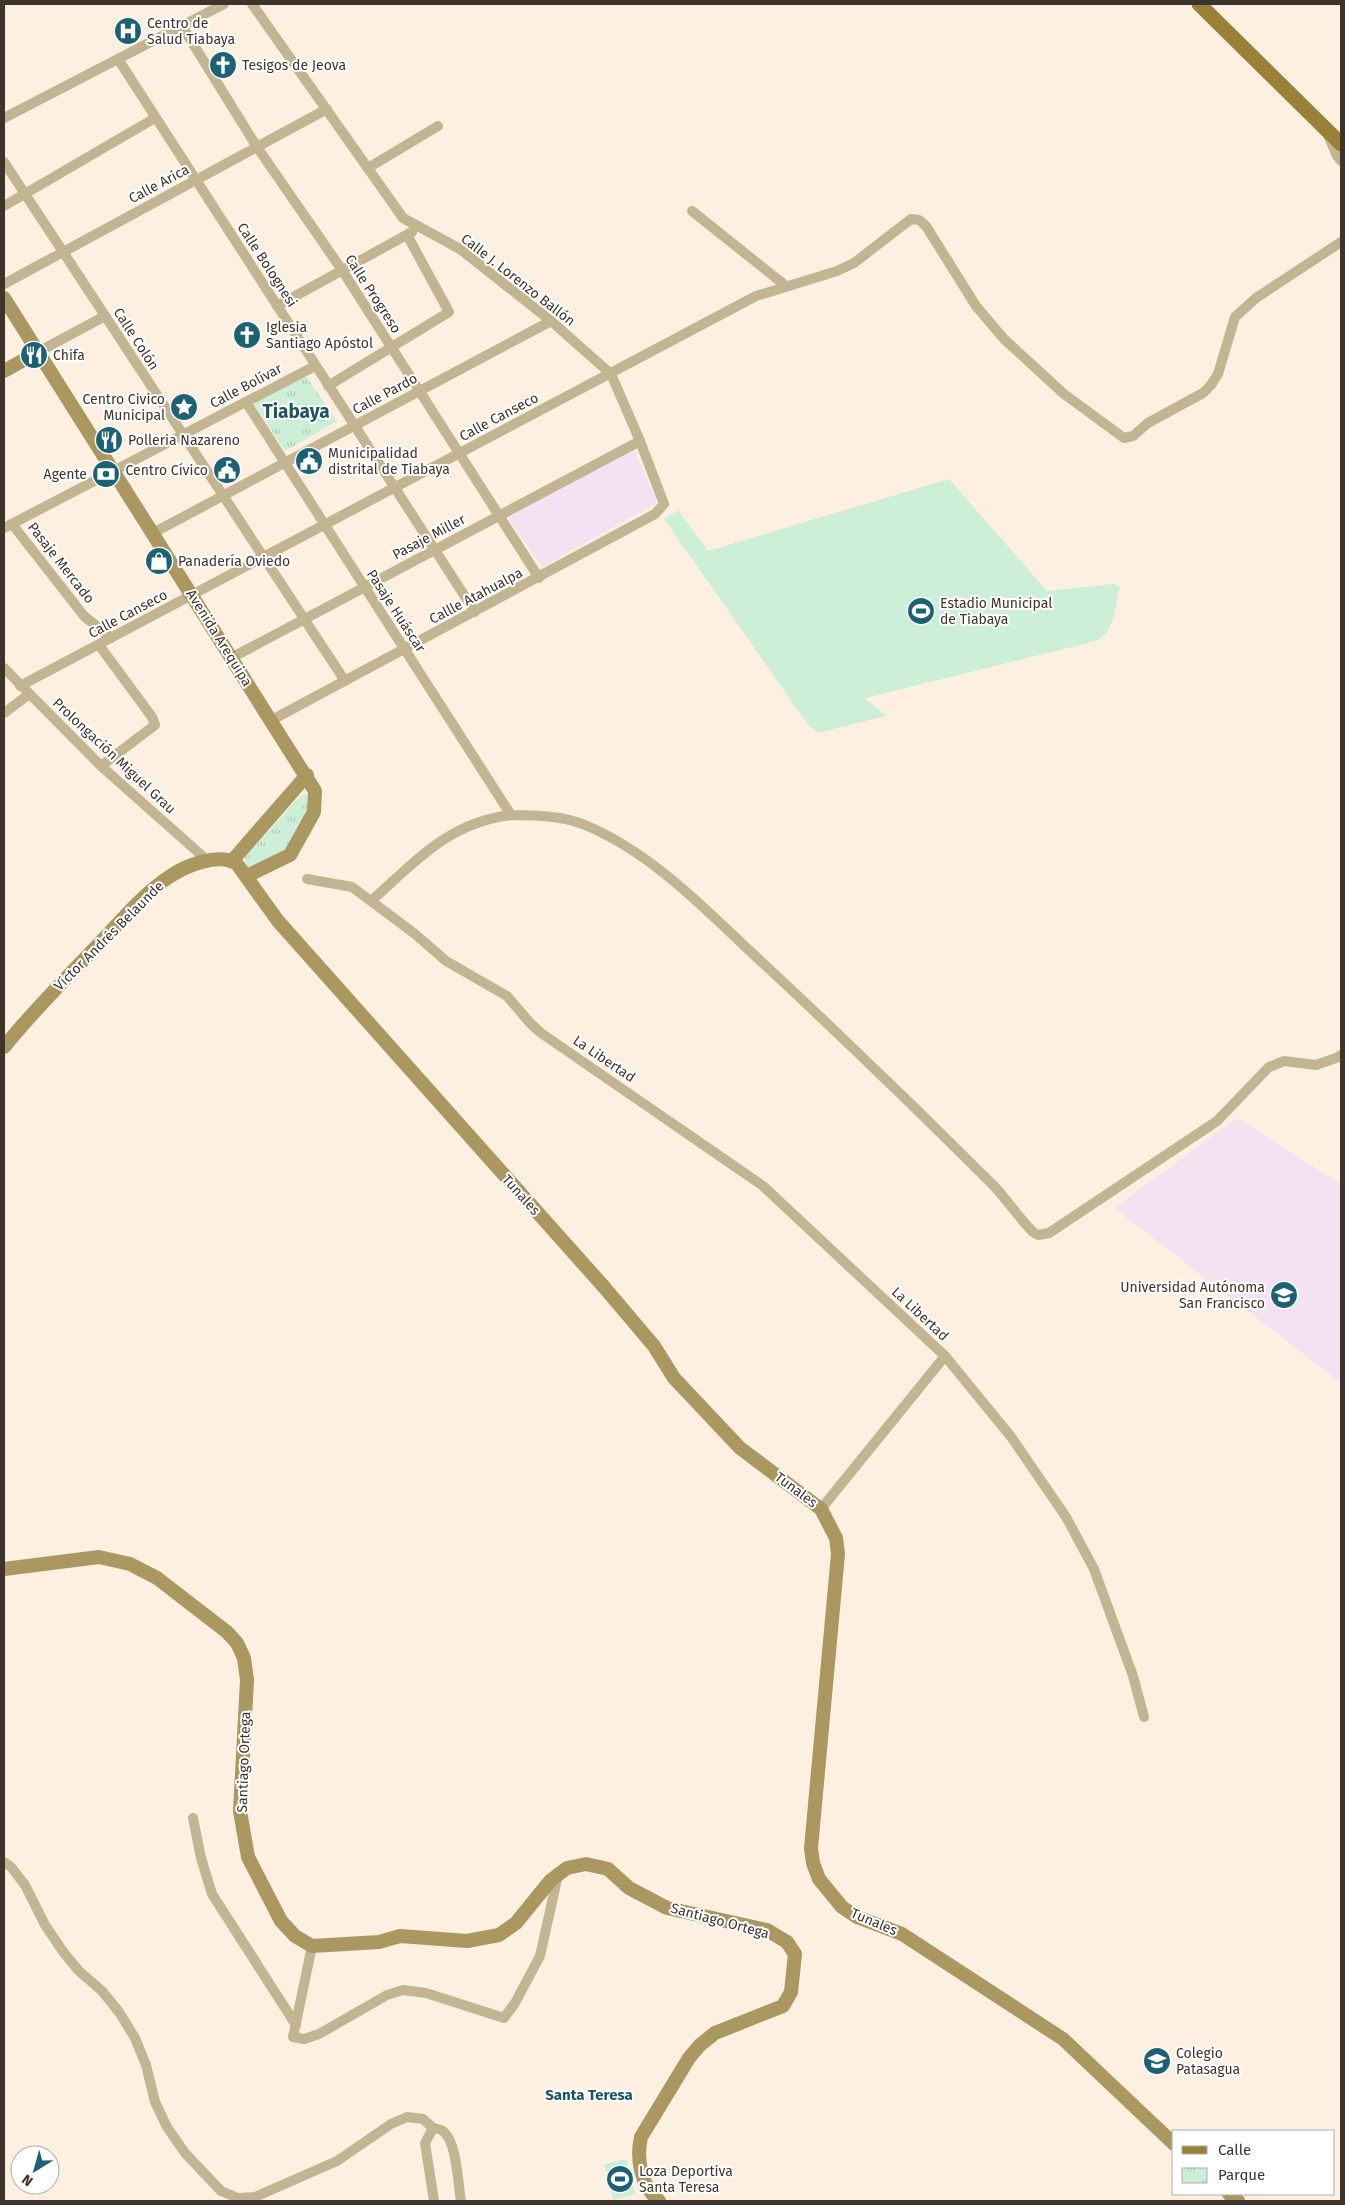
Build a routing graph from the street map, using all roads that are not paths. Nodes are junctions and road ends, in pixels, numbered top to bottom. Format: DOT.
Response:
graph roads {
  1 [pos="224,4"];
  2 [pos="252,4"];
  3 [pos="1199,4"];
  4 [pos="182,26"];
  5 [pos="118,59"];
  6 [pos="327,109"];
  7 [pos="4,118"];
  8 [pos="156,118"];
  9 [pos="438,126"];
  10 [pos="1327,131"];
  11 [pos="1341,144"];
  12 [pos="257,147"];
  13 [pos="4,162"];
  14 [pos="1341,162"];
  15 [pos="368,168"];
  16 [pos="196,180"];
  17 [pos="24,194"];
  18 [pos="4,206"];
  19 [pos="692,211"];
  20 [pos="420,228"];
  21 [pos="407,235"];
  22 [pos="1341,242"];
  23 [pos="63,251"];
  24 [pos="342,270"];
  25 [pos="4,284"];
  26 [pos="786,286"];
  27 [pos="4,298"];
  28 [pos="276,306"];
  29 [pos="105,316"];
  30 [pos="551,321"];
  31 [pos="391,348"];
  32 [pos="38,352"];
  33 [pos="315,366"];
  34 [pos="4,371"];
  35 [pos="611,374"];
  36 [pos="328,386"];
  37 [pos="419,391"];
  38 [pos="246,402"];
  39 [pos="354,426"];
  40 [pos="183,435"];
  41 [pos="640,441"];
  42 [pos="459,454"];
  43 [pos="285,462"];
  44 [pos="113,471"];
  45 [pos="395,488"];
  46 [pos="223,495"];
  47 [pos="664,504"];
  48 [pos="499,516"];
  49 [pos="325,525"];
  50 [pos="8,526"];
  51 [pos="153,533"];
  52 [pos="434,550"];
  53 [pos="264,557"];
  54 [pos="539,578"];
  55 [pos="364,587"];
  56 [pos="192,595"];
  57 [pos="475,612"];
  58 [pos="304,619"];
  59 [pos="111,638"];
  60 [pos="99,645"];
  61 [pos="404,649"];
  62 [pos="231,658"];
  63 [pos="4,668"];
  64 [pos="345,681"];
  65 [pos="20,686"];
  66 [pos="28,695"];
  67 [pos="4,713"];
  68 [pos="270,721"];
  69 [pos="101,766"];
  70 [pos="306,775"];
  71 [pos="511,815"];
  72 [pos="208,861"];
  73 [pos="232,861"];
  74 [pos="247,876"];
  75 [pos="306,879"];
  76 [pos="371,901"];
  77 [pos="4,1047"];
  78 [pos="1341,1055"];
  79 [pos="945,1356"];
  80 [pos="821,1509"];
  81 [pos="4,1569"];
  82 [pos="1144,1717"];
  83 [pos="193,1818"];
  84 [pos="4,1862"];
  85 [pos="558,1875"];
  86 [pos="312,1946"];
  87 [pos="296,2025"];
  88 [pos="434,2128"];
  89 [pos="1172,2142"];
  90 [pos="434,2201"];
  91 [pos="461,2201"];
  92 [pos="659,2201"];
  1 -- 4 [label="street"];
  2 -- 6 [label="street, Calle J. Lorenzo Ballón"];
  3 -- 10 [label="main road"];
  4 -- 5 [label="street"];
  4 -- 12 [label="street, Calle Progreso"];
  5 -- 7 [label="street"];
  5 -- 8 [label="street, Calle Bolognesi"];
  6 -- 12 [label="street, Calle Arica"];
  6 -- 15 [label="street, Calle J. Lorenzo Ballón"];
  8 -- 16 [label="street, Calle Bolognesi"];
  8 -- 17 [label="street"];
  9 -- 15 [label="street"];
  10 -- 11 [label="main road"];
  10 -- 14 [label="street"];
  12 -- 16 [label="street, Calle Arica"];
  12 -- 24 [label="street, Calle Progreso"];
  13 -- 17 [label="street, Calle Colón"];
  15 -- 20 [label="street, Calle J. Lorenzo Ballón"];
  16 -- 23 [label="street, Calle Arica"];
  16 -- 28 [label="street, Calle Bolognesi"];
  17 -- 18 [label="street"];
  17 -- 23 [label="street, Calle Colón"];
  19 -- 26 [label="street"];
  20 -- 21 [label="street"];
  20 -- 30 [label="street, Calle J. Lorenzo Ballón"];
  21 -- 24 [label="street"];
  21 -- 31 [label="street"];
  22 -- 26 [label="street, Calle Canseco"];
  23 -- 25 [label="street, Calle Arica"];
  23 -- 29 [label="street, Calle Colón"];
  24 -- 28 [label="street"];
  24 -- 31 [label="street, Calle Progreso"];
  26 -- 35 [label="street, Calle Canseco"];
  27 -- 32 [label="street, Avenida Arequipa"];
  28 -- 33 [label="street, Calle Bolognesi"];
  29 -- 32 [label="street"];
  29 -- 40 [label="street, Calle Colón"];
  30 -- 35 [label="street, Calle J. Lorenzo Ballón"];
  30 -- 37 [label="street, Calle Pardo"];
  31 -- 36 [label="street"];
  31 -- 37 [label="street, Calle Progreso"];
  32 -- 34 [label="street"];
  32 -- 44 [label="street, Avenida Arequipa"];
  33 -- 36 [label="street, Calle Bolognesi"];
  33 -- 38 [label="street, Calle Bolívar"];
  35 -- 41 [label="street, Calle J. Lorenzo Ballón"];
  35 -- 42 [label="street, Calle Canseco"];
  36 -- 39 [label="street, Calle Bolognesi"];
  37 -- 39 [label="street, Calle Pardo"];
  37 -- 42 [label="street, Calle Progreso"];
  38 -- 40 [label="street, Calle Bolívar"];
  38 -- 43 [label="street, Pasaje Huáscar"];
  39 -- 43 [label="street, Calle Pardo"];
  39 -- 45 [label="street, Calle Bolognesi"];
  40 -- 44 [label="street, Calle Bolívar"];
  40 -- 46 [label="street, Calle Colón"];
  41 -- 47 [label="street, Calle J. Lorenzo Ballón"];
  41 -- 48 [label="street, Pasaje Miller"];
  42 -- 45 [label="street, Calle Canseco"];
  42 -- 48 [label="street, Calle Progreso"];
  43 -- 46 [label="street, Calle Pardo"];
  43 -- 49 [label="street, Pasaje Huáscar"];
  44 -- 50 [label="street, Calle Bolívar"];
  44 -- 51 [label="street, Avenida Arequipa"];
  45 -- 49 [label="street, Calle Canseco"];
  45 -- 52 [label="street, Calle Bolognesi"];
  46 -- 51 [label="street, Calle Pardo"];
  46 -- 53 [label="street, Calle Colón"];
  47 -- 54 [label="street, Callle Atahualpa"];
  48 -- 52 [label="street, Pasaje Miller"];
  48 -- 54 [label="street, Calle Progreso"];
  49 -- 53 [label="street, Calle Canseco"];
  49 -- 55 [label="street, Pasaje Huáscar"];
  50 -- 59 [label="street, Pasaje Mercado"];
  51 -- 56 [label="street, Avenida Arequipa"];
  52 -- 55 [label="street, Pasaje Miller"];
  52 -- 57 [label="street, Calle Bolognesi"];
  53 -- 56 [label="street, Calle Canseco"];
  53 -- 58 [label="street, Calle Colón"];
  54 -- 57 [label="street, Callle Atahualpa"];
  55 -- 58 [label="street, Pasaje Miller"];
  55 -- 61 [label="street, Pasaje Huáscar"];
  56 -- 59 [label="street, Calle Canseco"];
  56 -- 62 [label="street, Avenida Arequipa"];
  57 -- 61 [label="street, Callle Atahualpa"];
  58 -- 62 [label="street, Pasaje Miller"];
  58 -- 64 [label="street, Calle Colón"];
  59 -- 60 [label="street, Calle Canseco"];
  60 -- 65 [label="street, Calle Canseco"];
  60 -- 69 [label="street"];
  61 -- 64 [label="street, Callle Atahualpa"];
  61 -- 71 [label="street, Pasaje Huáscar"];
  62 -- 68 [label="street, Avenida Arequipa"];
  63 -- 65 [label="street, Prolongación Miguel Grau"];
  64 -- 68 [label="street, Callle Atahualpa"];
  65 -- 66 [label="street, Prolongación Miguel Grau"];
  66 -- 67 [label="street"];
  66 -- 69 [label="street, Prolongación Miguel Grau"];
  68 -- 70 [label="street, Avenida Arequipa"];
  69 -- 72 [label="street, Prolongación Miguel Grau"];
  70 -- 73 [label="street"];
  70 -- 74 [label="street, Avenida Arequipa"];
  71 -- 76 [label="street"];
  71 -- 78 [label="street"];
  72 -- 73 [label="street, Víctor Andrés Belaunde"];
  72 -- 77 [label="street, Víctor Andrés Belaunde"];
  73 -- 74 [label="street"];
  74 -- 80 [label="street, Tunales"];
  75 -- 76 [label="street, La Libertad"];
  76 -- 79 [label="street, La Libertad"];
  79 -- 80 [label="street"];
  79 -- 82 [label="street, La Libertad"];
  80 -- 89 [label="street, Tunales"];
  81 -- 86 [label="street, Santiago Ortega"];
  83 -- 87 [label="street"];
  84 -- 88 [label="street"];
  85 -- 86 [label="street, Santiago Ortega"];
  85 -- 87 [label="street"];
  85 -- 92 [label="street, Santiago Ortega"];
  86 -- 87 [label="street"];
  88 -- 90 [label="street"];
  88 -- 91 [label="street"];
}
